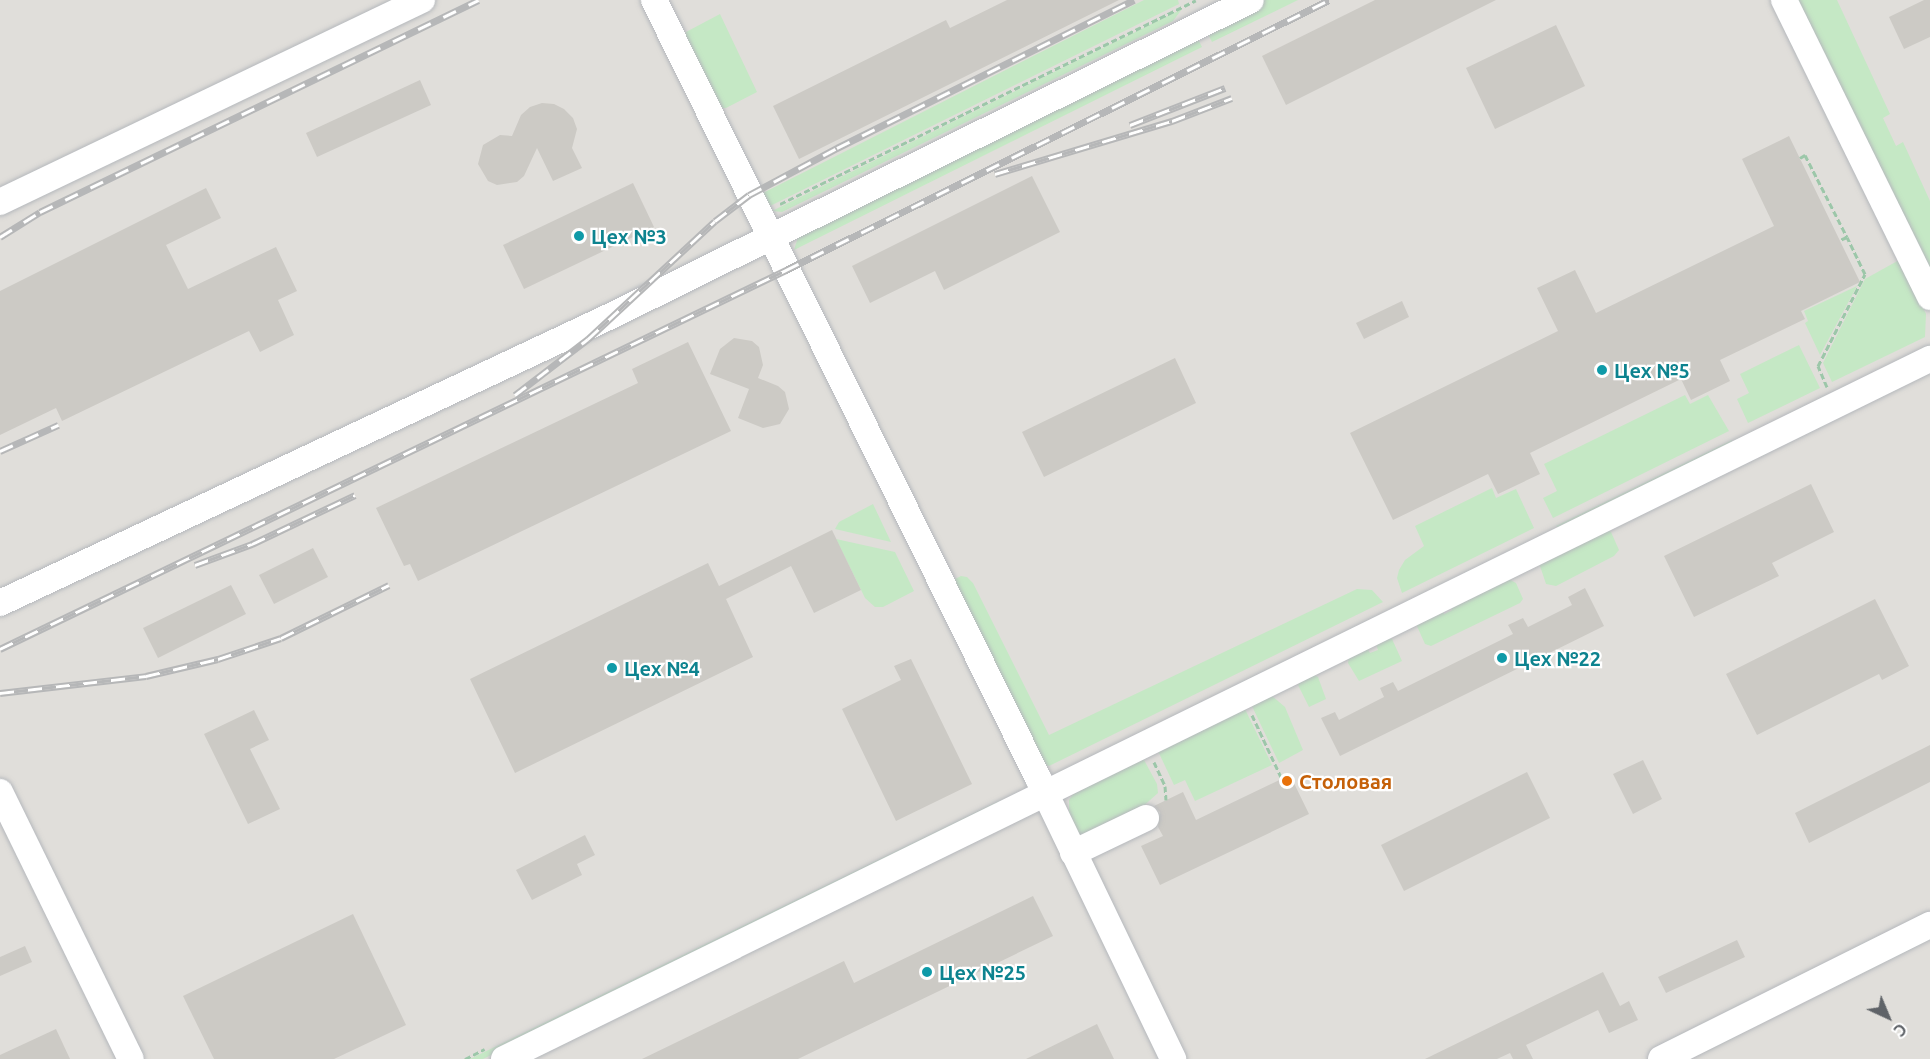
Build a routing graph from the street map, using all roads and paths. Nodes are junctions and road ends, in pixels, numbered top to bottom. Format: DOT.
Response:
graph roads {
  1 [pos="422,0"];
  2 [pos="654,0"];
  3 [pos="1196,0"];
  4 [pos="1251,0"];
  5 [pos="1784,0"];
  6 [pos="1800,158"];
  7 [pos="0,202"];
  8 [pos="759,214"];
  9 [pos="1847,237"];
  10 [pos="771,238"];
  11 [pos="1840,240"];
  12 [pos="1930,297"];
  13 [pos="1930,359"];
  14 [pos="1828,389"];
  15 [pos="0,603"];
  16 [pos="1244,697"];
  17 [pos="1146,745"];
  18 [pos="1282,779"];
  19 [pos="0,792"];
  20 [pos="1045,795"];
  21 [pos="1166,800"];
  22 [pos="1146,818"];
  23 [pos="1073,853"];
  24 [pos="1930,925"];
  25 [pos="131,1059"];
  26 [pos="504,1059"];
  27 [pos="1173,1059"];
  28 [pos="1661,1059"];
  1 -- 7 [label="lane"];
  2 -- 8 [label="lane"];
  3 -- 8 [label="path"];
  4 -- 10 [label="lane"];
  5 -- 12 [label="lane"];
  6 -- 9 [label="path"];
  8 -- 10 [label="lane"];
  9 -- 11 [label="path"];
  9 -- 14 [label="path"];
  10 -- 15 [label="lane"];
  10 -- 20 [label="lane"];
  13 -- 16 [label="lane"];
  16 -- 17 [label="lane"];
  16 -- 18 [label="path"];
  17 -- 20 [label="lane"];
  17 -- 21 [label="path"];
  19 -- 25 [label="lane"];
  20 -- 23 [label="lane"];
  20 -- 26 [label="lane"];
  22 -- 23 [label="lane"];
  23 -- 27 [label="lane"];
  24 -- 28 [label="lane"];
}
